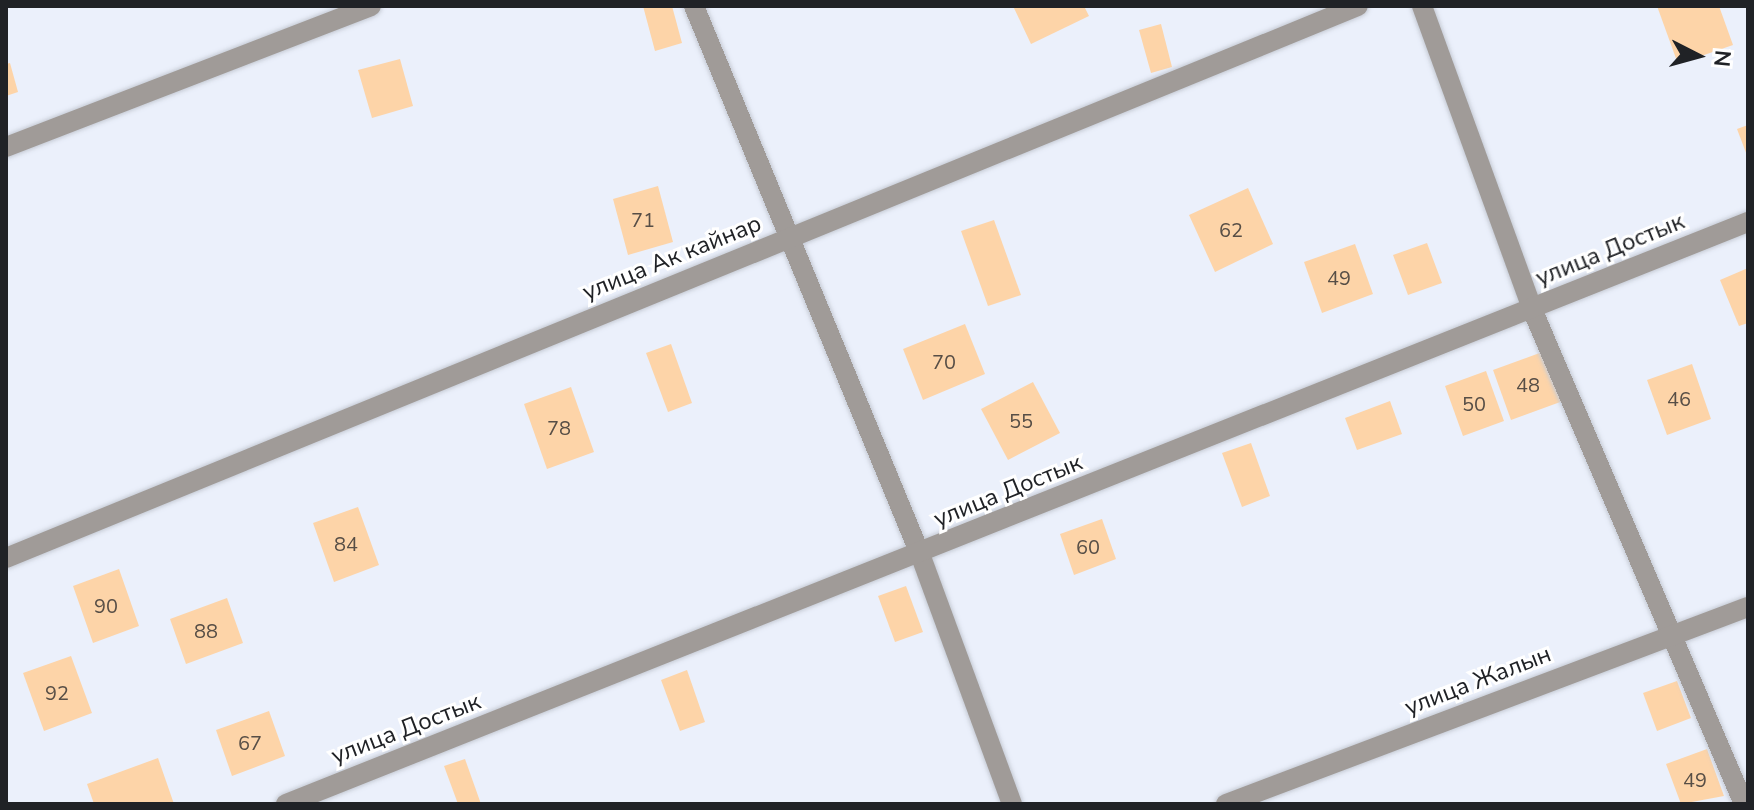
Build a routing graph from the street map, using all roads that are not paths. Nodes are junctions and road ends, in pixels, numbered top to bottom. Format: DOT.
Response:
graph roads {
  1 [pos="371,6"];
  2 [pos="694,6"];
  3 [pos="1358,6"];
  4 [pos="1422,6"];
  5 [pos="6,147"];
  6 [pos="1748,222"];
  7 [pos="792,237"];
  8 [pos="1532,309"];
  9 [pos="920,554"];
  10 [pos="6,558"];
  11 [pos="1748,607"];
  12 [pos="1673,635"];
  13 [pos="286,804"];
  14 [pos="1012,804"];
  15 [pos="1226,804"];
  16 [pos="1744,804"];
  1 -- 5 [label="street"];
  2 -- 7 [label="street"];
  3 -- 7 [label="street, улица Ак кайнар"];
  4 -- 8 [label="street"];
  6 -- 8 [label="street, улица Достык"];
  7 -- 9 [label="street"];
  7 -- 10 [label="street, улица Ак кайнар"];
  8 -- 9 [label="street, улица Достык"];
  8 -- 12 [label="street"];
  9 -- 13 [label="street, улица Достык"];
  9 -- 14 [label="street"];
  11 -- 12 [label="street, улица Жалын"];
  12 -- 15 [label="street, улица Жалын"];
  12 -- 16 [label="street"];
}
